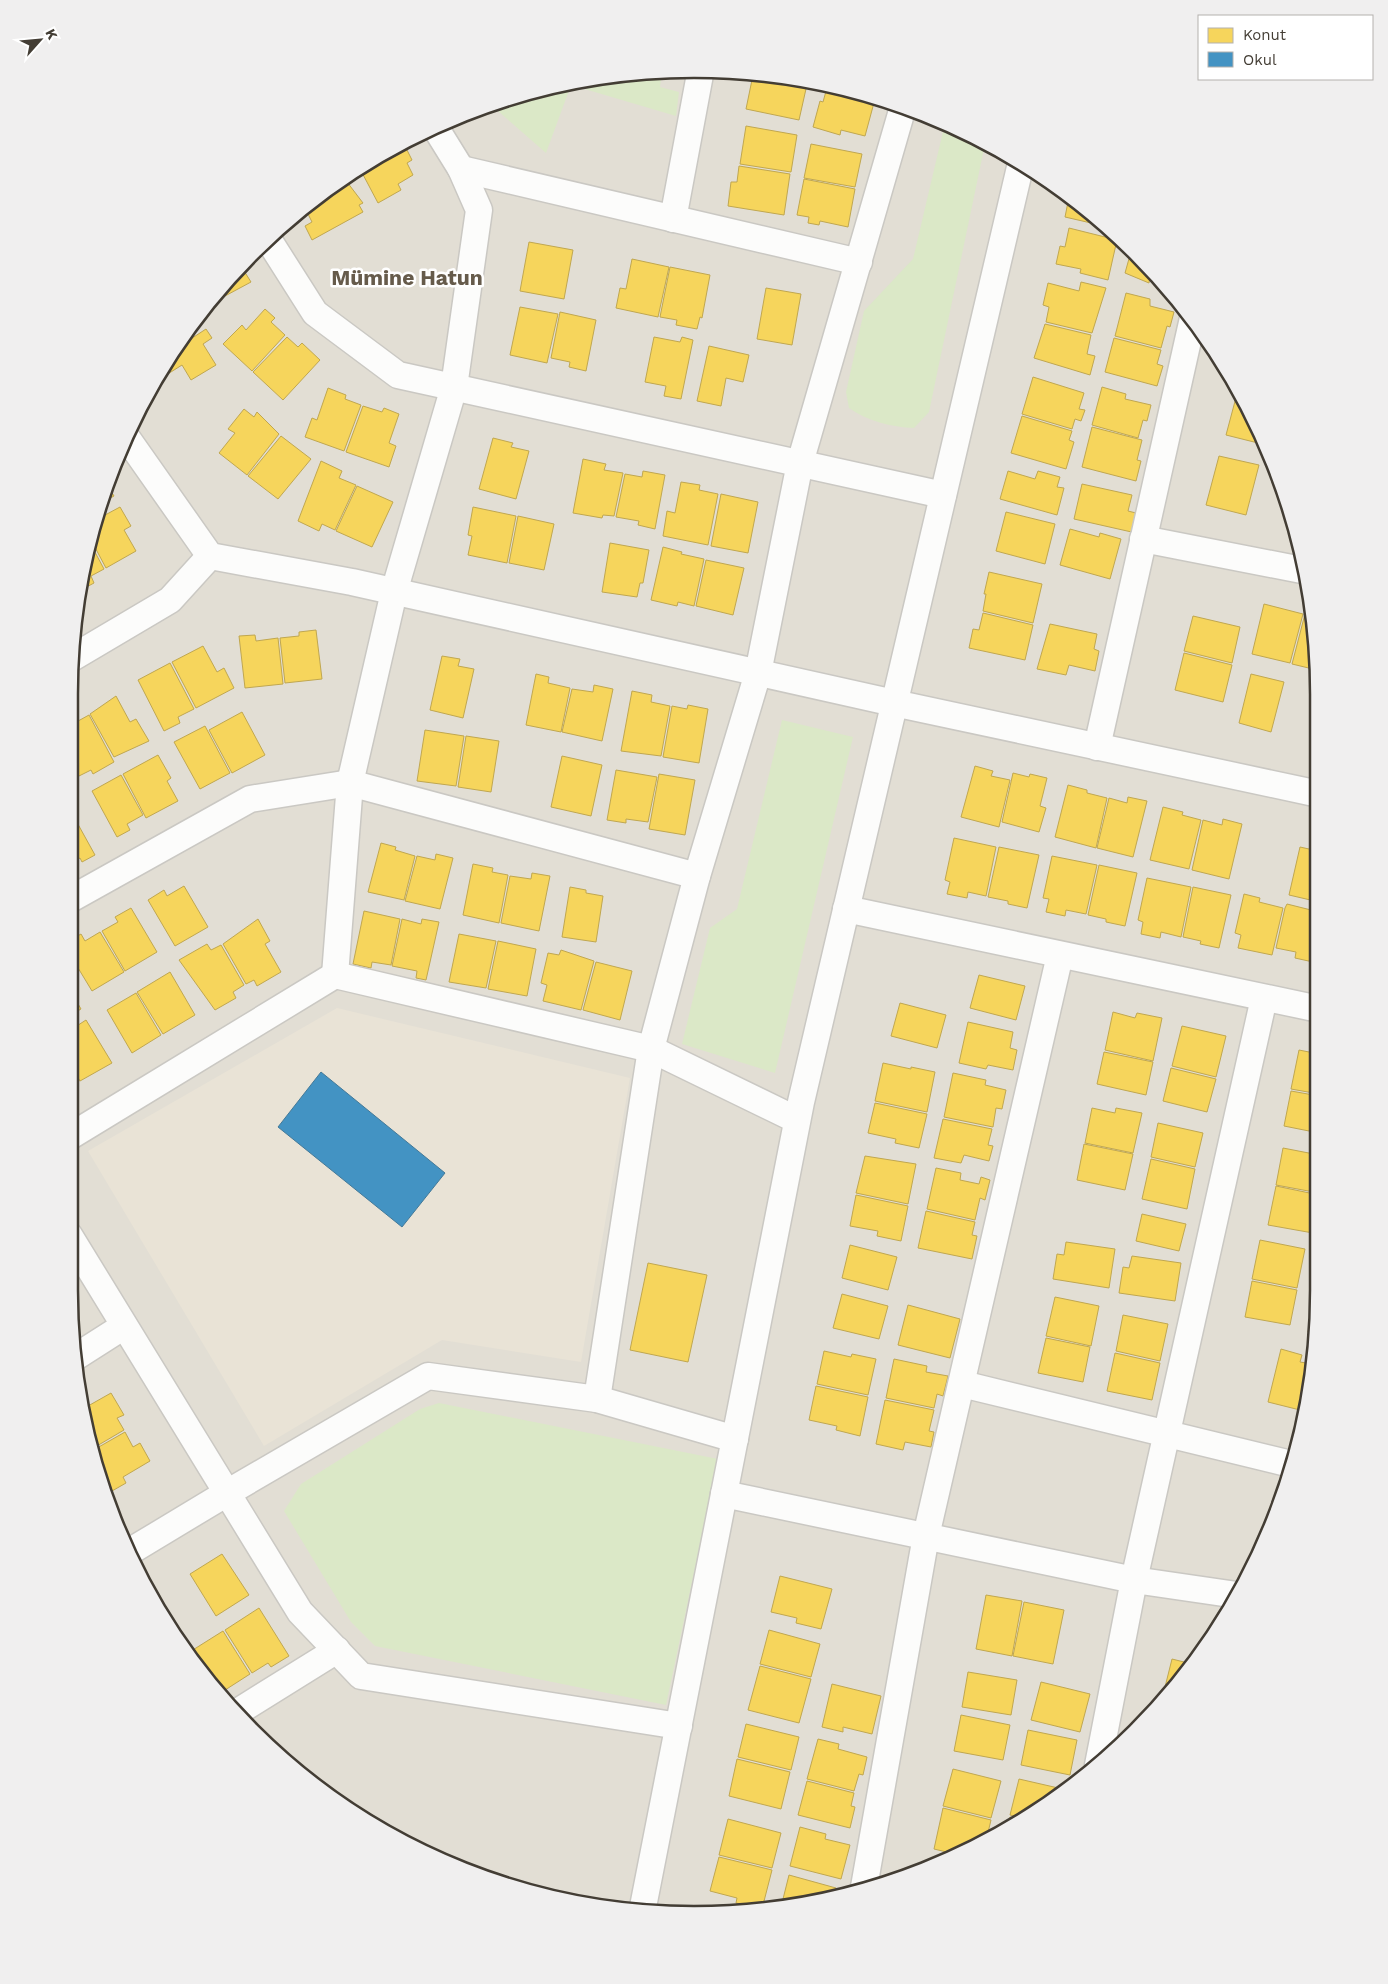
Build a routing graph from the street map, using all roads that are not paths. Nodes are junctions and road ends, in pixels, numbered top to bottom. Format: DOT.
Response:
graph roads {
  1 [pos="700,78"];
  2 [pos="901,113"];
  3 [pos="439,133"];
  4 [pos="461,169"];
  5 [pos="1019,170"];
  6 [pos="673,219"];
  7 [pos="272,245"];
  8 [pos="859,262"];
  9 [pos="1195,334"];
  10 [pos="454,387"];
  11 [pos="131,443"];
  12 [pos="800,463"];
  13 [pos="943,495"];
  14 [pos="1143,539"];
  15 [pos="210,556"];
  16 [pos="1298,569"];
  17 [pos="394,592"];
  18 [pos="79,654"];
  19 [pos="758,673"];
  20 [pos="894,703"];
  21 [pos="1097,747"];
  22 [pos="350,783"];
  23 [pos="1310,792"];
  24 [pos="697,876"];
  25 [pos="78,895"];
  26 [pos="846,909"];
  27 [pos="1060,954"];
  28 [pos="335,975"];
  29 [pos="1264,998"];
  30 [pos="1310,1007"];
  31 [pos="651,1049"];
  32 [pos="797,1120"];
  33 [pos="78,1132"];
  34 [pos="78,1250"];
  35 [pos="124,1326"];
  36 [pos="81,1353"];
  37 [pos="962,1384"];
  38 [pos="596,1399"];
  39 [pos="1167,1434"];
  40 [pos="735,1439"];
  41 [pos="1285,1463"];
  42 [pos="227,1492"];
  43 [pos="724,1494"];
  44 [pos="926,1536"];
  45 [pos="134,1549"];
  46 [pos="1134,1580"];
  47 [pos="1230,1594"];
  48 [pos="337,1650"];
  49 [pos="242,1709"];
  50 [pos="679,1726"];
  51 [pos="1100,1754"];
  52 [pos="865,1882"];
  53 [pos="644,1904"];
  1 -- 6 [label="street"];
  2 -- 8 [label="street"];
  3 -- 4 [label="street"];
  4 -- 6 [label="street"];
  4 -- 10 [label="street"];
  5 -- 13 [label="street"];
  6 -- 8 [label="street"];
  7 -- 10 [label="street"];
  8 -- 12 [label="street"];
  9 -- 14 [label="street"];
  10 -- 12 [label="street"];
  10 -- 17 [label="street"];
  11 -- 15 [label="street"];
  12 -- 13 [label="street"];
  12 -- 19 [label="street"];
  13 -- 20 [label="street"];
  14 -- 16 [label="street"];
  14 -- 21 [label="street"];
  15 -- 17 [label="street"];
  15 -- 18 [label="street"];
  17 -- 19 [label="street"];
  17 -- 22 [label="street"];
  19 -- 20 [label="street"];
  19 -- 24 [label="street"];
  20 -- 21 [label="street"];
  20 -- 26 [label="street"];
  21 -- 23 [label="street"];
  22 -- 24 [label="street"];
  22 -- 25 [label="street"];
  22 -- 28 [label="street"];
  24 -- 31 [label="street"];
  26 -- 27 [label="street"];
  26 -- 32 [label="street"];
  27 -- 29 [label="street"];
  27 -- 37 [label="street"];
  28 -- 31 [label="street"];
  28 -- 33 [label="street"];
  29 -- 30 [label="street"];
  29 -- 39 [label="street"];
  31 -- 32 [label="street"];
  31 -- 38 [label="street"];
  32 -- 40 [label="street"];
  34 -- 35 [label="street"];
  35 -- 36 [label="street"];
  35 -- 42 [label="street"];
  37 -- 39 [label="street"];
  37 -- 44 [label="street"];
  38 -- 40 [label="street"];
  38 -- 42 [label="street"];
  39 -- 41 [label="street"];
  39 -- 46 [label="street"];
  40 -- 43 [label="street"];
  42 -- 45 [label="street"];
  42 -- 48 [label="street"];
  43 -- 44 [label="street"];
  43 -- 50 [label="street"];
  44 -- 46 [label="street"];
  44 -- 52 [label="street"];
  46 -- 47 [label="street"];
  46 -- 51 [label="street"];
  48 -- 49 [label="street"];
  48 -- 50 [label="street"];
  50 -- 53 [label="street"];
}
